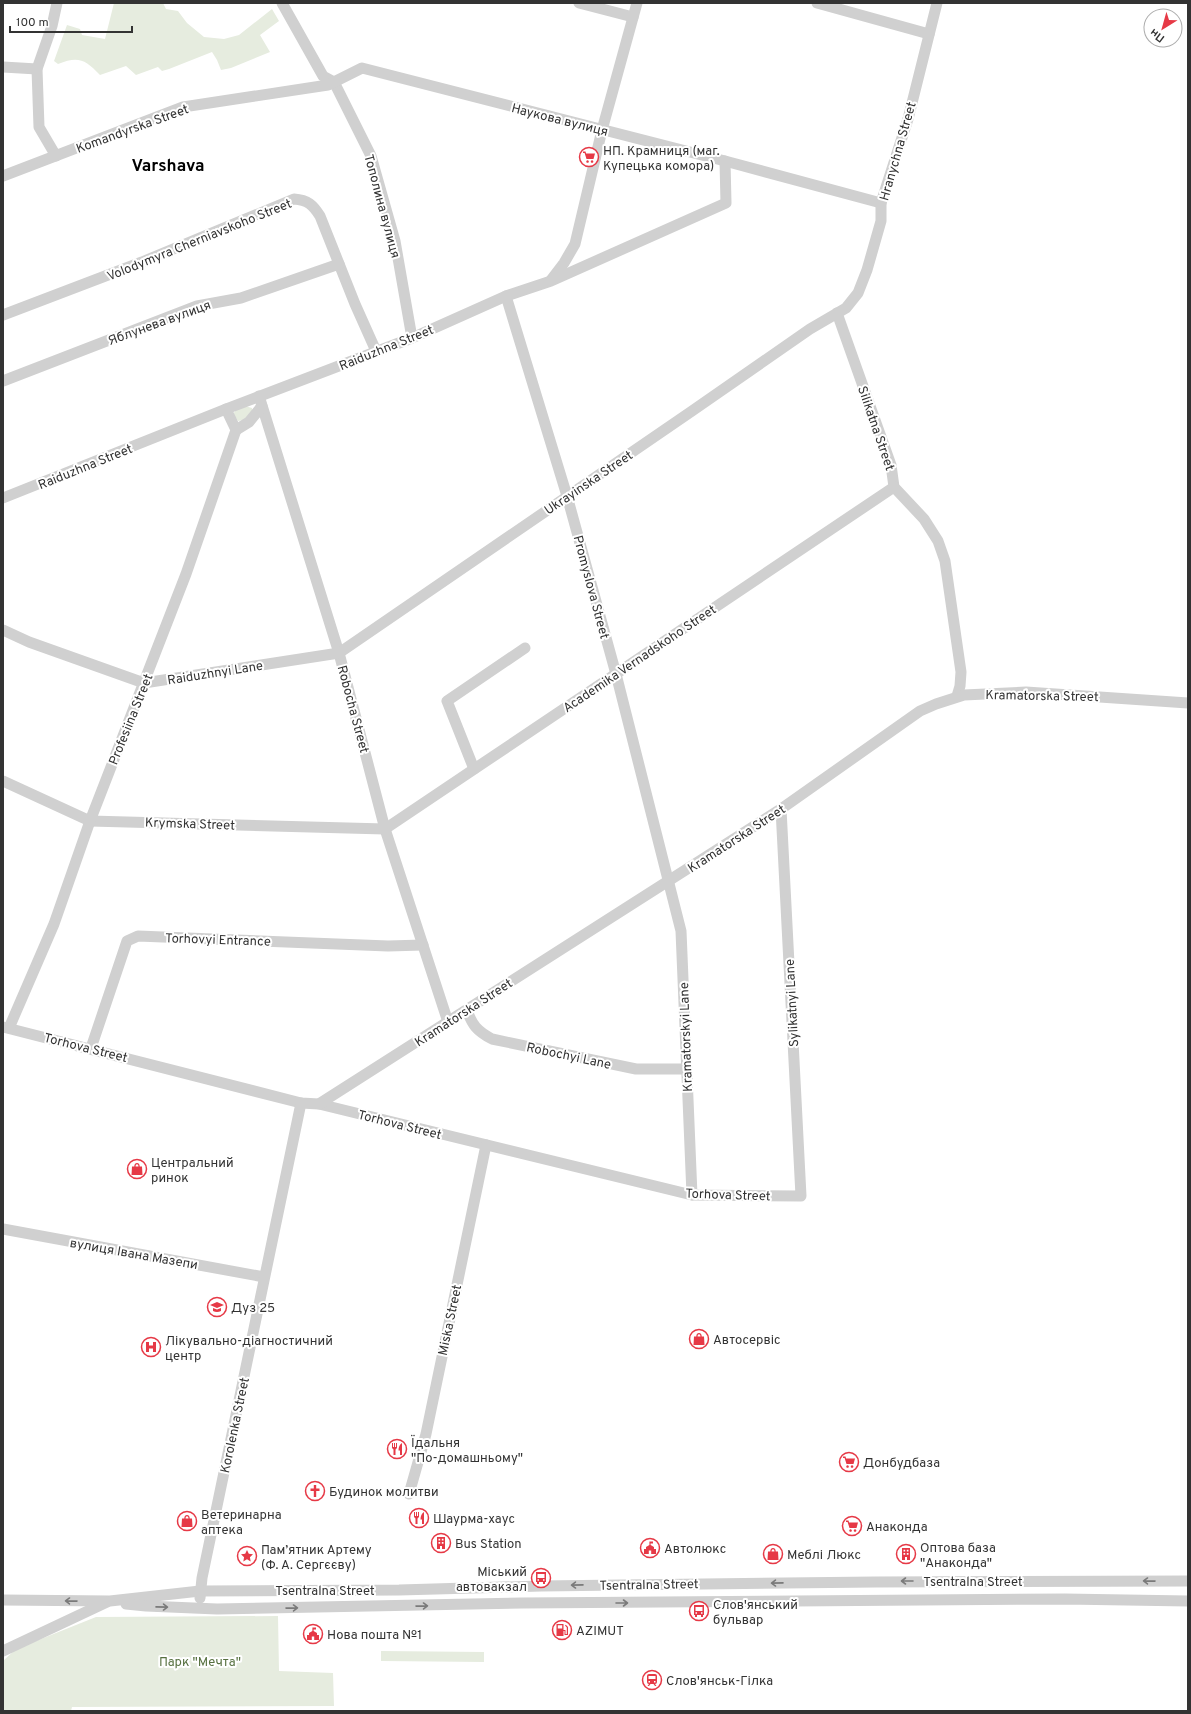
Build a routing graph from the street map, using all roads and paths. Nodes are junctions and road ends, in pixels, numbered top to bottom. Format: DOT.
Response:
graph roads {
  1 [pos="57,3"];
  2 [pos="282,3"];
  3 [pos="579,3"];
  4 [pos="637,3"];
  5 [pos="817,3"];
  6 [pos="937,3"];
  7 [pos="633,17"];
  8 [pos="929,34"];
  9 [pos="3,67"];
  10 [pos="37,69"];
  11 [pos="334,82"];
  12 [pos="602,130"];
  13 [pos="56,156"];
  14 [pos="725,161"];
  15 [pos="3,176"];
  16 [pos="881,203"];
  17 [pos="339,264"];
  18 [pos="551,281"];
  19 [pos="506,296"];
  20 [pos="837,313"];
  21 [pos="3,315"];
  22 [pos="412,338"];
  23 [pos="376,351"];
  24 [pos="3,380"];
  25 [pos="261,401"];
  26 [pos="226,409"];
  27 [pos="236,430"];
  28 [pos="894,487"];
  29 [pos="567,496"];
  30 [pos="3,498"];
  31 [pos="3,630"];
  32 [pos="525,648"];
  33 [pos="339,653"];
  34 [pos="616,674"];
  35 [pos="144,683"];
  36 [pos="957,696"];
  37 [pos="1188,703"];
  38 [pos="474,769"];
  39 [pos="3,781"];
  40 [pos="781,809"];
  41 [pos="90,821"];
  42 [pos="385,829"];
  43 [pos="669,881"];
  44 [pos="423,945"];
  45 [pos="467,1010"];
  46 [pos="448,1022"];
  47 [pos="6,1027"];
  48 [pos="91,1048"];
  49 [pos="687,1069"];
  50 [pos="301,1103"];
  51 [pos="319,1104"];
  52 [pos="486,1145"];
  53 [pos="692,1195"];
  54 [pos="801,1196"];
  55 [pos="3,1229"];
  56 [pos="264,1277"];
  57 [pos="409,1494"];
  58 [pos="1188,1582"];
  59 [pos="200,1591"];
  60 [pos="3,1600"];
  61 [pos="110,1601"];
  62 [pos="1188,1601"];
  63 [pos="199,1607"];
  64 [pos="3,1651"];
  1 -- 10 [label="street"];
  2 -- 11 [label="street, Тополина вулиця"];
  3 -- 7 [label="street"];
  4 -- 7 [label="street"];
  5 -- 8 [label="street"];
  6 -- 8 [label="street, Hranychna Street"];
  7 -- 12 [label="street"];
  8 -- 16 [label="street, Hranychna Street"];
  9 -- 10 [label="street"];
  10 -- 13 [label="street"];
  11 -- 12 [label="street, Наукова вулиця"];
  11 -- 13 [label="street, Komandyrska Street"];
  11 -- 22 [label="street, Тополина вулиця"];
  12 -- 14 [label="street, Наукова вулиця"];
  12 -- 18 [label="street"];
  13 -- 15 [label="street, Komandyrska Street"];
  14 -- 16 [label="street, Наукова вулиця"];
  14 -- 18 [label="street, Raiduzhna Street"];
  16 -- 20 [label="street, Hranychna Street"];
  17 -- 21 [label="street, Volodymyra Cherniavskoho Street"];
  17 -- 23 [label="street, Volodymyra Cherniavskoho Street"];
  17 -- 24 [label="street, Яблунева вулиця"];
  18 -- 19 [label="street, Raiduzhna Street"];
  19 -- 22 [label="street, Raiduzhna Street"];
  19 -- 29 [label="street, Promyslova Street"];
  20 -- 28 [label="street, Silikatna Street"];
  20 -- 29 [label="street, Ukrayinska Street"];
  22 -- 23 [label="street, Raiduzhna Street"];
  23 -- 25 [label="street, Raiduzhna Street"];
  25 -- 26 [label="street, Raiduzhna Street"];
  25 -- 27 [label="street"];
  25 -- 33 [label="street, Robocha Street"];
  26 -- 27 [label="street"];
  26 -- 30 [label="street, Raiduzhna Street"];
  27 -- 35 [label="street, Profesiina Street"];
  28 -- 34 [label="street, Academika Vernadskoho Street"];
  28 -- 36 [label="street, Silikatna Street"];
  29 -- 33 [label="street, Ukrayinska Street"];
  29 -- 34 [label="street, Promyslova Street"];
  31 -- 35 [label="street, Raiduzhnyi Lane"];
  32 -- 38 [label="street"];
  33 -- 35 [label="street, Raiduzhnyi Lane"];
  33 -- 42 [label="street, Robocha Street"];
  34 -- 38 [label="street, Academika Vernadskoho Street"];
  34 -- 43 [label="street, Promyslova Street"];
  35 -- 41 [label="street, Profesiina Street"];
  36 -- 37 [label="street, Kramatorska Street"];
  36 -- 40 [label="street, Kramatorska Street"];
  38 -- 42 [label="street, Academika Vernadskoho Street"];
  39 -- 41 [label="street, Krymska Street"];
  40 -- 43 [label="street, Kramatorska Street"];
  40 -- 54 [label="street, Sylikatnyi Lane"];
  41 -- 42 [label="street, Krymska Street"];
  41 -- 47 [label="street, Profesiina Street"];
  42 -- 44 [label="street, Robocha Street"];
  43 -- 45 [label="street, Kramatorska Street"];
  43 -- 49 [label="street, Kramatorskyi Lane"];
  44 -- 46 [label="street, Robocha Street"];
  44 -- 48 [label="street, Torhovyi Entrance"];
  45 -- 46 [label="street, Kramatorska Street"];
  45 -- 49 [label="street, Robochyi Lane"];
  46 -- 51 [label="street, Kramatorska Street"];
  47 -- 48 [label="street, Torhova Street"];
  48 -- 50 [label="street, Torhova Street"];
  49 -- 53 [label="street, Kramatorskyi Lane"];
  50 -- 51 [label="street, Torhova Street"];
  50 -- 56 [label="street, Korolenka Street"];
  51 -- 52 [label="street, Torhova Street"];
  52 -- 53 [label="street, Torhova Street"];
  52 -- 57 [label="street, Miska Street"];
  53 -- 54 [label="street, Torhova Street"];
  55 -- 56 [label="street, вулиця Івана Мазепи"];
  56 -- 59 [label="street, Korolenka Street"];
  58 -- 59 [label="street, Tsentralna Street, one-way"];
  59 -- 61 [label="street, Tsentralna Street"];
  59 -- 63 [label="street, Korolenka Street"];
  61 -- 60 [label="street, Tsentralna Street, one-way"];
  61 -- 63 [label="street, Tsentralna Street, one-way"];
  61 -- 64 [label="street"];
  63 -- 62 [label="street, Tsentralna Street, one-way"];
}
